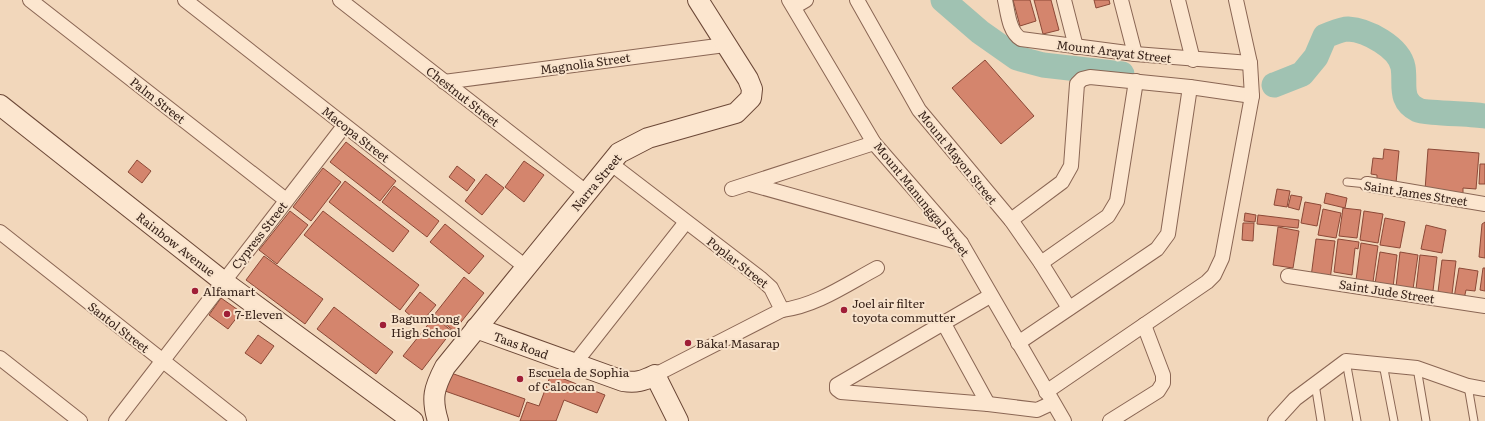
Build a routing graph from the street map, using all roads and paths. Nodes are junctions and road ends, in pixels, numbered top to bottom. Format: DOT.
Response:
graph roads {
  1 [pos="30,0"];
  2 [pos="185,0"];
  3 [pos="341,0"];
  4 [pos="698,0"];
  5 [pos="806,0"];
  6 [pos="857,0"];
  7 [pos="1005,0"];
  8 [pos="1064,0"];
  9 [pos="1121,0"];
  10 [pos="1178,0"];
  11 [pos="1236,0"];
  12 [pos="791,4"];
  13 [pos="726,45"];
  14 [pos="1076,47"];
  15 [pos="1135,54"];
  16 [pos="1193,60"];
  17 [pos="1250,63"];
  18 [pos="1136,81"];
  19 [pos="444,82"];
  20 [pos="1190,87"];
  21 [pos="1252,96"];
  22 [pos="0,105"];
  23 [pos="344,126"];
  24 [pos="874,143"];
  25 [pos="610,163"];
  26 [pos="1347,182"];
  27 [pos="750,184"];
  28 [pos="1368,184"];
  29 [pos="732,189"];
  30 [pos="586,192"];
  31 [pos="286,200"];
  32 [pos="1485,204"];
  33 [pos="1011,220"];
  34 [pos="686,222"];
  35 [pos="0,232"];
  36 [pos="961,243"];
  37 [pos="1041,263"];
  38 [pos="527,268"];
  39 [pos="877,268"];
  40 [pos="1288,276"];
  41 [pos="224,282"];
  42 [pos="990,296"];
  43 [pos="1485,306"];
  44 [pos="1068,308"];
  45 [pos="782,310"];
  46 [pos="943,322"];
  47 [pos="1144,325"];
  48 [pos="476,328"];
  49 [pos="1018,343"];
  50 [pos="0,358"];
  51 [pos="162,361"];
  52 [pos="1346,361"];
  53 [pos="575,363"];
  54 [pos="1383,364"];
  55 [pos="1417,368"];
  56 [pos="655,376"];
  57 [pos="1315,384"];
  58 [pos="1468,386"];
  59 [pos="1485,389"];
  60 [pos="1049,397"];
  61 [pos="988,404"];
  62 [pos="80,421"];
  63 [pos="116,421"];
  64 [pos="239,421"];
  65 [pos="412,421"];
  66 [pos="438,421"];
  67 [pos="678,421"];
  68 [pos="1064,421"];
  69 [pos="1110,421"];
  70 [pos="1275,421"];
  71 [pos="1321,421"];
  72 [pos="1357,421"];
  73 [pos="1394,421"];
  74 [pos="1426,421"];
  75 [pos="1474,421"];
  1 -- 31 [label="street, Palm Street"];
  2 -- 23 [label="street, Macopa Street"];
  3 -- 19 [label="street, Chestnut Street"];
  4 -- 13 [label="street, Narra Street"];
  5 -- 12 [label="street"];
  6 -- 33 [label="street, Mount Mayon Street"];
  7 -- 14 [label="street, Mount Arayat Street"];
  8 -- 14 [label="street"];
  9 -- 15 [label="street"];
  10 -- 16 [label="street"];
  11 -- 17 [label="street"];
  12 -- 24 [label="street, Mount Manunggal Street"];
  13 -- 19 [label="street, Magnolia Street"];
  13 -- 25 [label="street, Narra Street"];
  14 -- 15 [label="street, Mount Arayat Street"];
  15 -- 16 [label="street, Mount Arayat Street"];
  16 -- 17 [label="street, Mount Arayat Street"];
  17 -- 21 [label="street"];
  18 -- 20 [label="street"];
  18 -- 33 [label="street"];
  18 -- 37 [label="street"];
  19 -- 30 [label="street, Chestnut Street"];
  20 -- 21 [label="street"];
  20 -- 44 [label="street"];
  21 -- 47 [label="street"];
  22 -- 41 [label="street, Rainbow Avenue"];
  23 -- 31 [label="street, Cypress Street"];
  23 -- 38 [label="street, Macopa Street"];
  24 -- 27 [label="street"];
  24 -- 36 [label="street, Mount Manunggal Street"];
  25 -- 30 [label="street, Narra Street"];
  25 -- 34 [label="street, Poplar Street"];
  26 -- 28 [label="lane, Saint James Street"];
  27 -- 29 [label="street"];
  27 -- 36 [label="street"];
  28 -- 32 [label="street, Saint James Street"];
  30 -- 38 [label="street, Narra Street"];
  31 -- 41 [label="street, Cypress Street"];
  33 -- 37 [label="street, Mount Mayon Street"];
  34 -- 45 [label="street, Poplar Street"];
  34 -- 53 [label="street"];
  35 -- 51 [label="street, Santol Street"];
  36 -- 42 [label="street, Mount Manunggal Street"];
  37 -- 44 [label="street, Mount Mayon Street"];
  38 -- 48 [label="street, Narra Street"];
  39 -- 45 [label="street"];
  40 -- 43 [label="street, Saint Jude Street"];
  41 -- 51 [label="street, Cypress Street"];
  41 -- 65 [label="street, Rainbow Avenue"];
  42 -- 46 [label="street"];
  42 -- 49 [label="street, Mount Manunggal Street"];
  44 -- 49 [label="street"];
  45 -- 56 [label="street"];
  46 -- 61 [label="street"];
  46 -- 61 [label="street"];
  47 -- 60 [label="street"];
  47 -- 69 [label="street"];
  48 -- 53 [label="street, Taas Road"];
  48 -- 66 [label="street, Narra Street"];
  49 -- 60 [label="street, Mount Manunggal Street"];
  50 -- 62 [label="street"];
  51 -- 63 [label="street, Cypress Street"];
  51 -- 64 [label="street, Santol Street"];
  52 -- 54 [label="street"];
  52 -- 57 [label="street"];
  52 -- 72 [label="lane"];
  53 -- 56 [label="street, Taas Road"];
  54 -- 55 [label="street"];
  54 -- 73 [label="lane"];
  55 -- 58 [label="street"];
  55 -- 74 [label="lane"];
  56 -- 67 [label="street"];
  57 -- 70 [label="street"];
  57 -- 71 [label="lane"];
  58 -- 59 [label="street"];
  58 -- 75 [label="lane"];
  60 -- 61 [label="street"];
  60 -- 68 [label="street, Mount Manunggal Street"];
}
